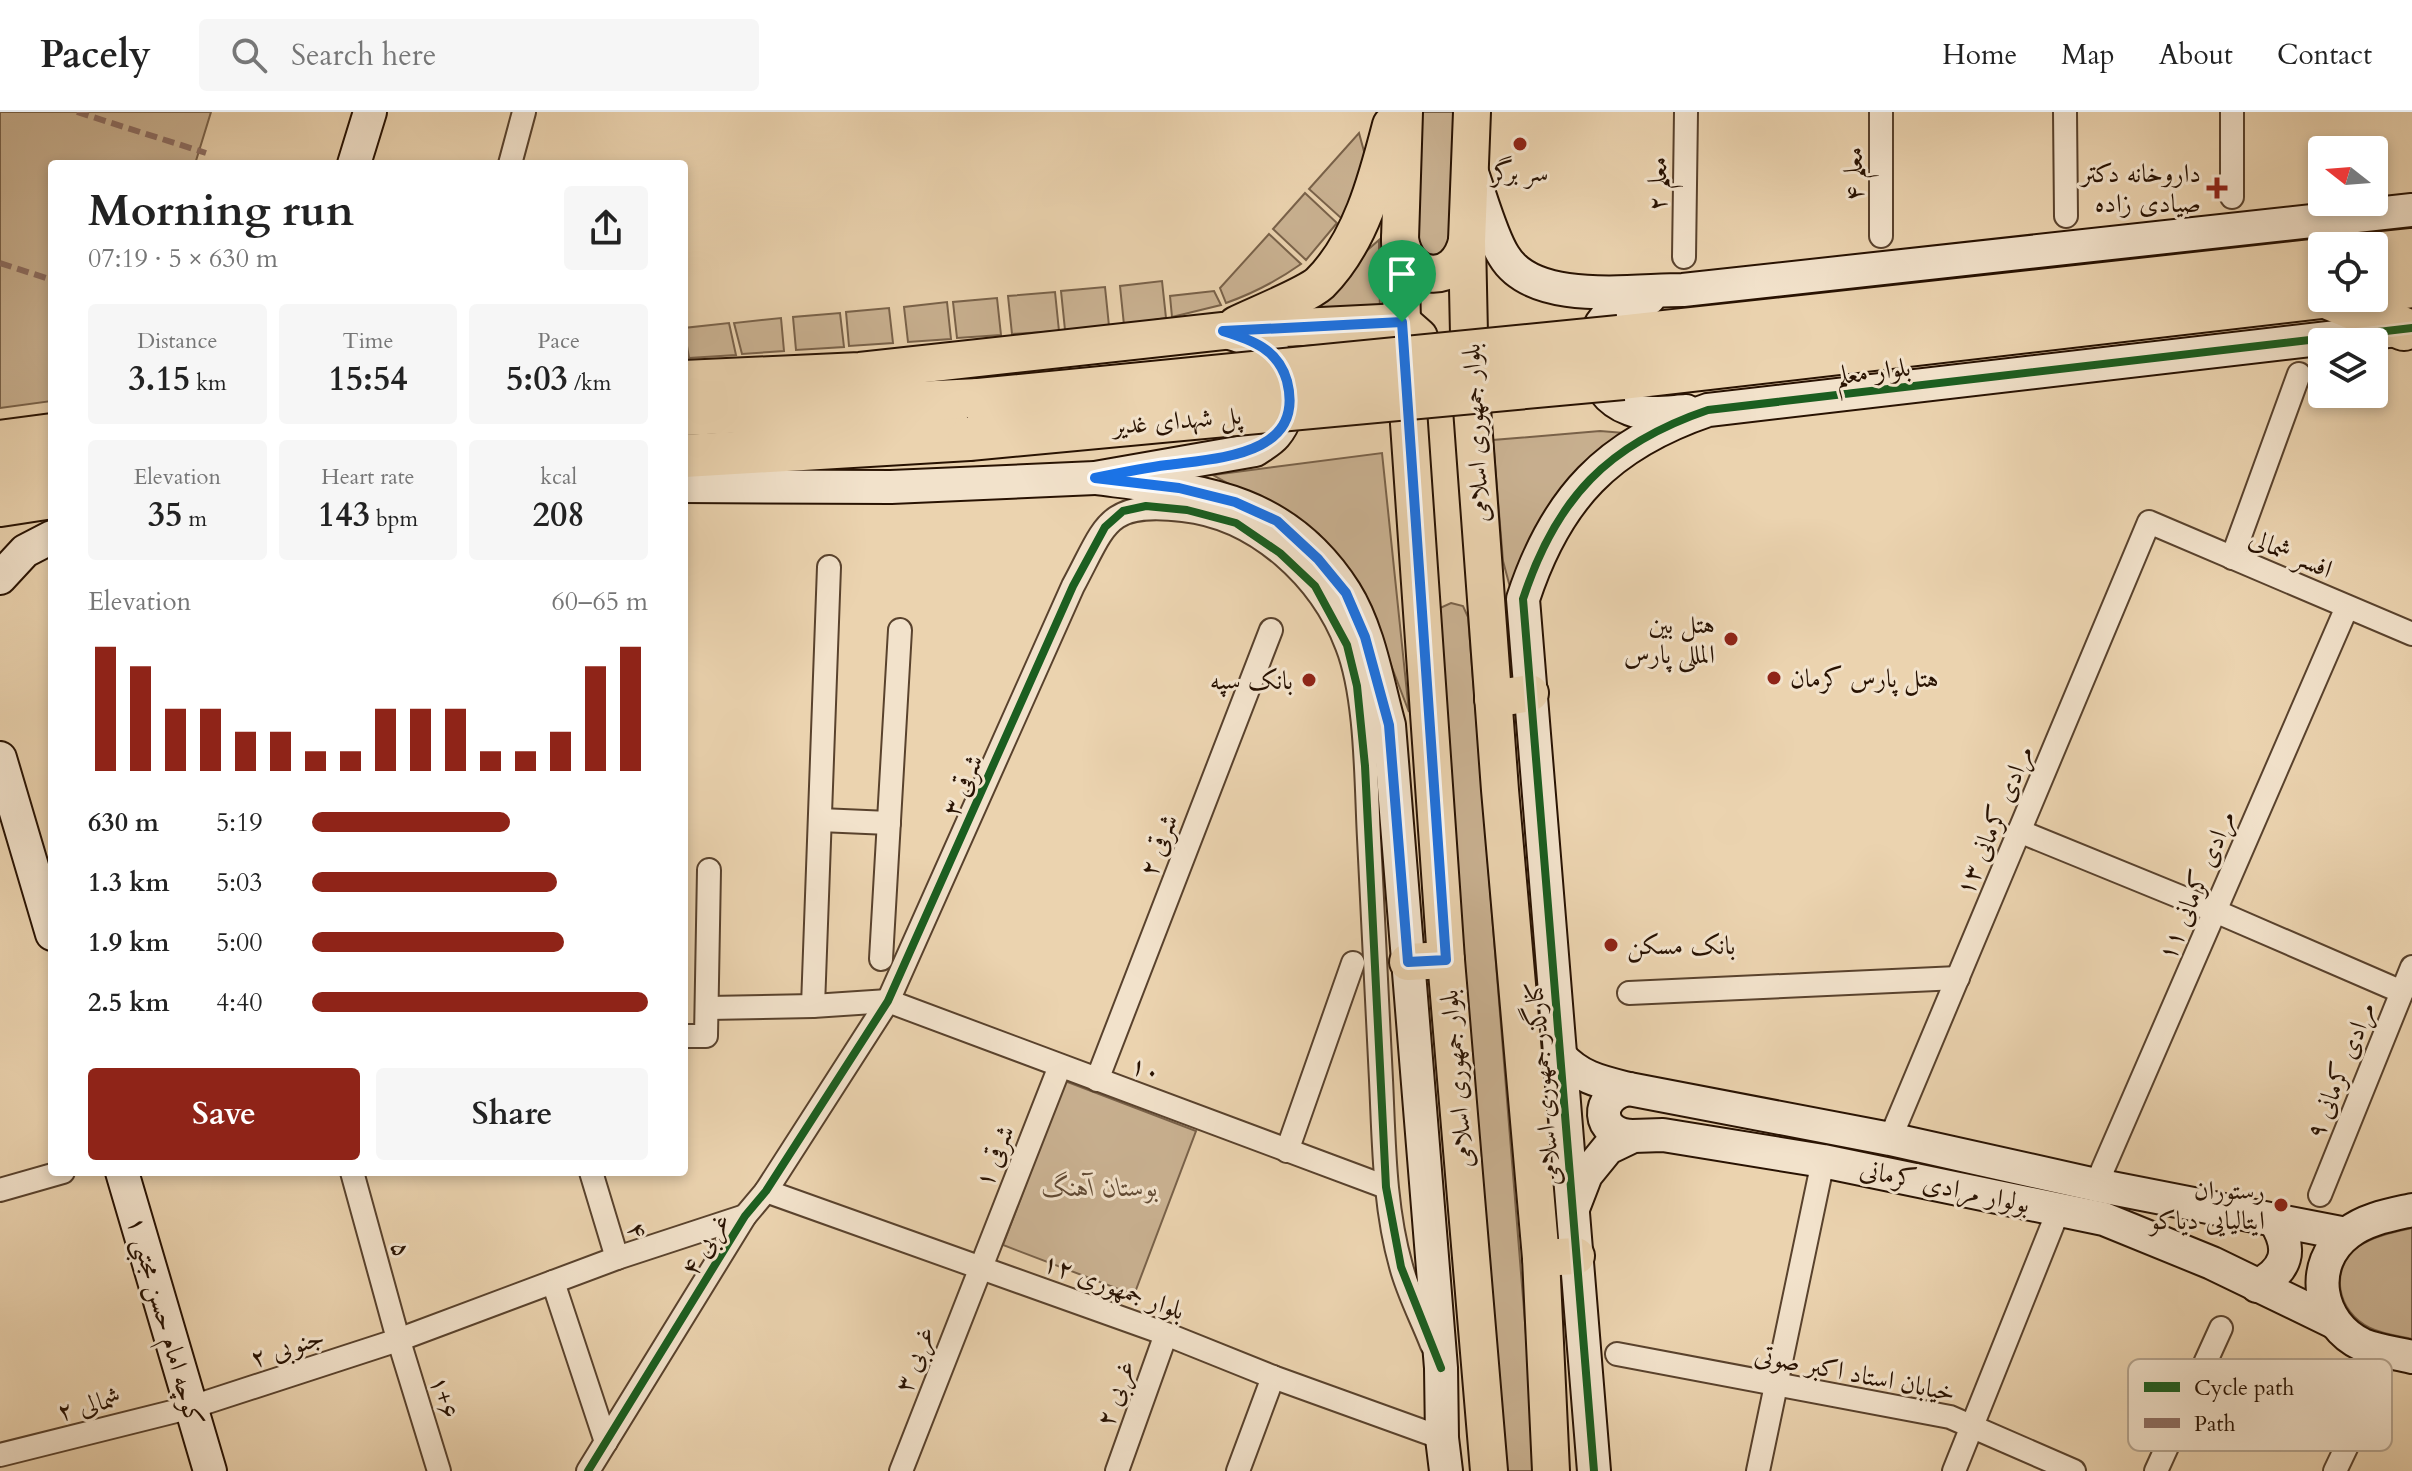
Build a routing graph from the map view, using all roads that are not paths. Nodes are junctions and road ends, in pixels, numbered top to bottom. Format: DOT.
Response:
graph roads {
  1 [pos="370,112"];
  2 [pos="524,112"];
  3 [pos="1395,112"];
  4 [pos="1404,112"];
  5 [pos="1472,112"];
  6 [pos="1686,112"];
  7 [pos="1881,112"];
  8 [pos="2065,112"];
  9 [pos="2232,112"];
  10 [pos="355,160"];
  11 [pos="511,160"];
  12 [pos="1469,167"];
  13 [pos="2232,197"];
  14 [pos="2412,210"];
  15 [pos="2066,216"];
  16 [pos="1881,236"];
  17 [pos="1400,239"];
  18 [pos="1467,241"];
  19 [pos="2412,250"];
  20 [pos="2388,253"];
  21 [pos="1684,257"];
  22 [pos="2308,262"];
  23 [pos="2412,286"];
  24 [pos="2388,289"];
  25 [pos="1683,290"];
  26 [pos="2308,299"];
  27 [pos="2365,312"];
  28 [pos="1402,322"];
  29 [pos="2408,329"];
  30 [pos="1223,331"];
  31 [pos="2299,374"];
  32 [pos="1623,378"];
  33 [pos="688,379"];
  34 [pos="1470,381"];
  35 [pos="1708,410"];
  36 [pos="688,414"];
  37 [pos="974,420"];
  38 [pos="48,433"];
  39 [pos="0,439"];
  40 [pos="688,456"];
  41 [pos="48,459"];
  42 [pos="0,465"];
  43 [pos="1095,478"];
  44 [pos="688,486"];
  45 [pos="48,498"];
  46 [pos="0,505"];
  47 [pos="2149,522"];
  48 [pos="48,539"];
  49 [pos="2232,558"];
  50 [pos="829,567"];
  51 [pos="0,578"];
  52 [pos="2347,607"];
  53 [pos="900,630"];
  54 [pos="1271,630"];
  55 [pos="2412,634"];
  56 [pos="1530,693"];
  57 [pos="1493,699"];
  58 [pos="0,758"];
  59 [pos="820,820"];
  60 [pos="889,823"];
  61 [pos="2019,831"];
  62 [pos="709,870"];
  63 [pos="2215,911"];
  64 [pos="48,920"];
  65 [pos="881,959"];
  66 [pos="1446,960"];
  67 [pos="1408,962"];
  68 [pos="1353,963"];
  69 [pos="2412,967"];
  70 [pos="1958,978"];
  71 [pos="2402,992"];
  72 [pos="1629,993"];
  73 [pos="888,1001"];
  74 [pos="813,1006"];
  75 [pos="708,1008"];
  76 [pos="688,1036"];
  77 [pos="1560,1056"];
  78 [pos="1060,1066"];
  79 [pos="1097,1080"];
  80 [pos="1629,1089"];
  81 [pos="1633,1136"];
  82 [pos="1890,1139"];
  83 [pos="1287,1151"];
  84 [pos="1823,1161"];
  85 [pos="49,1176"];
  86 [pos="123,1176"];
  87 [pos="353,1176"];
  88 [pos="592,1176"];
  89 [pos="2096,1185"];
  90 [pos="1386,1187"];
  91 [pos="0,1190"];
  92 [pos="766,1191"];
  93 [pos="2320,1195"];
  94 [pos="1573,1209"];
  95 [pos="2059,1209"];
  96 [pos="2412,1210"];
  97 [pos="745,1216"];
  98 [pos="2275,1221"];
  99 [pos="2346,1234"];
  100 [pos="1576,1256"];
  101 [pos="617,1258"];
  102 [pos="1541,1258"];
  103 [pos="980,1267"];
  104 [pos="553,1282"];
  105 [pos="2257,1286"];
  106 [pos="2334,1322"];
  107 [pos="2221,1328"];
  108 [pos="1166,1334"];
  109 [pos="398,1340"];
  110 [pos="1617,1354"];
  111 [pos="2412,1357"];
  112 [pos="2207,1359"];
  113 [pos="1441,1368"];
  114 [pos="1273,1377"];
  115 [pos="1775,1386"];
  116 [pos="192,1407"];
  117 [pos="1972,1427"];
  118 [pos="1442,1438"];
  119 [pos="606,1442"];
  120 [pos="2165,1451"];
  121 [pos="2345,1451"];
  122 [pos="0,1455"];
  123 [pos="210,1471"];
  124 [pos="439,1471"];
  125 [pos="588,1471"];
  126 [pos="901,1471"];
  127 [pos="1117,1471"];
  128 [pos="1238,1471"];
  129 [pos="1446,1471"];
  130 [pos="1489,1471"];
  131 [pos="1551,1471"];
  132 [pos="1594,1471"];
  133 [pos="1758,1471"];
  134 [pos="1954,1471"];
  135 [pos="2074,1471"];
  136 [pos="2156,1471"];
  137 [pos="2335,1471"];
  1 -- 10 [label="street"];
  2 -- 11 [label="street"];
  3 -- 30 [label="main road"];
  4 -- 17 [label="main road, بلوار جمهوری اسلامی"];
  5 -- 12 [label="main road, بلوار جمهوری اسلامی"];
  6 -- 21 [label="street, معلم ۲"];
  7 -- 16 [label="street, معلم ۴"];
  8 -- 15 [label="street"];
  9 -- 13 [label="street"];
  12 -- 18 [label="main road, بلوار جمهوری اسلامی"];
  12 -- 25 [label="street"];
  14 -- 25 [label="street"];
  17 -- 18 [label="main road"];
  17 -- 28 [label="main road, بلوار جمهوری اسلامی"];
  18 -- 34 [label="main road, بلوار جمهوری اسلامی"];
  19 -- 20 [label="highway"];
  22 -- 37 [label="highway, پل شهدای غدیر, bridge"];
  23 -- 24 [label="highway"];
  25 -- 35 [label="street"];
  26 -- 32 [label="highway, بلوار معلم"];
  27 -- 29 [label="highway"];
  28 -- 30 [label="main road"];
  28 -- 34 [label="main road"];
  28 -- 66 [label="main road, بلوار جمهوری اسلامی"];
  29 -- 35 [label="street, بلوار معلم"];
  30 -- 33 [label="main road"];
  30 -- 43 [label="street"];
  31 -- 49 [label="street"];
  32 -- 37 [label="highway, پل شهدای غدیر, bridge"];
  34 -- 57 [label="main road, بلوار جمهوری اسلامی"];
  35 -- 56 [label="street, بلوار معلم"];
  36 -- 37 [label="highway"];
  37 -- 40 [label="highway"];
  38 -- 39 [label="main road"];
  41 -- 42 [label="highway"];
  43 -- 44 [label="street"];
  43 -- 67 [label="street"];
  45 -- 46 [label="highway"];
  47 -- 49 [label="street, افسر شمالی"];
  47 -- 61 [label="street, مرادی کرمانی ۱۳"];
  48 -- 51 [label="street"];
  49 -- 52 [label="street, افسر شمالی"];
  50 -- 59 [label="street"];
  52 -- 55 [label="street, افسر شمالی"];
  52 -- 63 [label="street, مرادی کرمانی ۱۱"];
  53 -- 60 [label="street"];
  54 -- 79 [label="street, ۲ شرقی"];
  56 -- 57 [label="main road"];
  56 -- 77 [label="street, کنارگذر جمهوری اسلامی"];
  57 -- 102 [label="main road, بلوار جمهوری اسلامی"];
  58 -- 64 [label="street"];
  59 -- 60 [label="street"];
  59 -- 74 [label="street"];
  60 -- 65 [label="street"];
  61 -- 63 [label="street"];
  61 -- 70 [label="street, مرادی کرمانی ۱۳"];
  62 -- 75 [label="street"];
  63 -- 71 [label="street"];
  63 -- 89 [label="street, مرادی کرمانی ۱۱"];
  66 -- 67 [label="main road"];
  66 -- 130 [label="main road, بلوار جمهوری اسلامی"];
  67 -- 113 [label="street"];
  68 -- 83 [label="street"];
  69 -- 71 [label="street, مرادی کرمانی ۹"];
  70 -- 72 [label="street"];
  70 -- 82 [label="street, مرادی کرمانی ۱۳"];
  71 -- 93 [label="street, مرادی کرمانی ۹"];
  73 -- 74 [label="street"];
  73 -- 78 [label="street, ۱۰"];
  73 -- 90 [label="street, ۳ شرقی"];
  73 -- 92 [label="street, ۴ غربی"];
  74 -- 75 [label="street"];
  75 -- 76 [label="street"];
  77 -- 80 [label="street, بولوار مرادی کرمانی"];
  77 -- 94 [label="street, کنارگذر جمهوری اسلامی"];
  78 -- 79 [label="street, ۱۰"];
  78 -- 103 [label="street, شرقی ۱"];
  79 -- 83 [label="street, ۱۰"];
  80 -- 81 [label="street"];
  80 -- 82 [label="street, بولوار مرادی کرمانی"];
  81 -- 84 [label="street, بولوار مرادی کرمانی"];
  81 -- 94 [label="street"];
  82 -- 89 [label="street, بولوار مرادی کرمانی"];
  83 -- 90 [label="street, ۱۰"];
  84 -- 95 [label="street, بولوار مرادی کرمانی"];
  84 -- 115 [label="street"];
  85 -- 91 [label="street"];
  86 -- 116 [label="street, کوچه امام حسن مجتبی ۱"];
  87 -- 109 [label="street, ۵"];
  88 -- 101 [label="street, ۴"];
  89 -- 98 [label="street, بولوار مرادی کرمانی"];
  90 -- 113 [label="street, ۳ شرقی"];
  92 -- 97 [label="street, ۴ غربی"];
  92 -- 103 [label="street, بلوار جمهوری ۱۲"];
  94 -- 100 [label="street, کنارگذر جمهوری اسلامی"];
  95 -- 105 [label="street, بولوار مرادی کرمانی"];
  95 -- 117 [label="street"];
  96 -- 99 [label="street"];
  97 -- 101 [label="street, ۲ جنوبی"];
  97 -- 119 [label="street, ۴ غربی"];
  98 -- 99 [label="street, بولوار مرادی کرمانی"];
  98 -- 105 [label="street"];
  99 -- 106 [label="street"];
  100 -- 102 [label="main road"];
  100 -- 132 [label="street, کنارگذر جمهوری اسلامی"];
  101 -- 104 [label="street, ۲ جنوبی"];
  102 -- 131 [label="main road, بلوار جمهوری اسلامی"];
  103 -- 108 [label="street, بلوار جمهوری ۱۲"];
  103 -- 126 [label="street, ۳ غربی"];
  104 -- 109 [label="street, ۲ جنوبی"];
  104 -- 119 [label="street"];
  105 -- 106 [label="street, بولوار مرادی کرمانی"];
  106 -- 111 [label="street, بولوار مرادی کرمانی"];
  107 -- 112 [label="street"];
  108 -- 114 [label="street, بلوار جمهوری ۱۲"];
  108 -- 127 [label="street, ۲ غربی"];
  109 -- 116 [label="street, ۲ جنوبی"];
  109 -- 124 [label="street, ۱+۶"];
  110 -- 115 [label="street, خیابان استاد اکبر صوتی"];
  113 -- 118 [label="street"];
  114 -- 118 [label="street, بلوار جمهوری ۱۲"];
  114 -- 128 [label="street"];
  115 -- 117 [label="street, خیابان استاد اکبر صوتی"];
  115 -- 133 [label="street"];
  116 -- 122 [label="street, ۲ شمالی"];
  116 -- 123 [label="street, کوچه امام حسن مجتبی ۱"];
  117 -- 134 [label="street"];
  117 -- 135 [label="street, خیابان استاد اکبر صوتی"];
  118 -- 129 [label="street"];
  119 -- 125 [label="street, ۴ غربی"];
  120 -- 136 [label="street"];
  121 -- 137 [label="street"];
}
